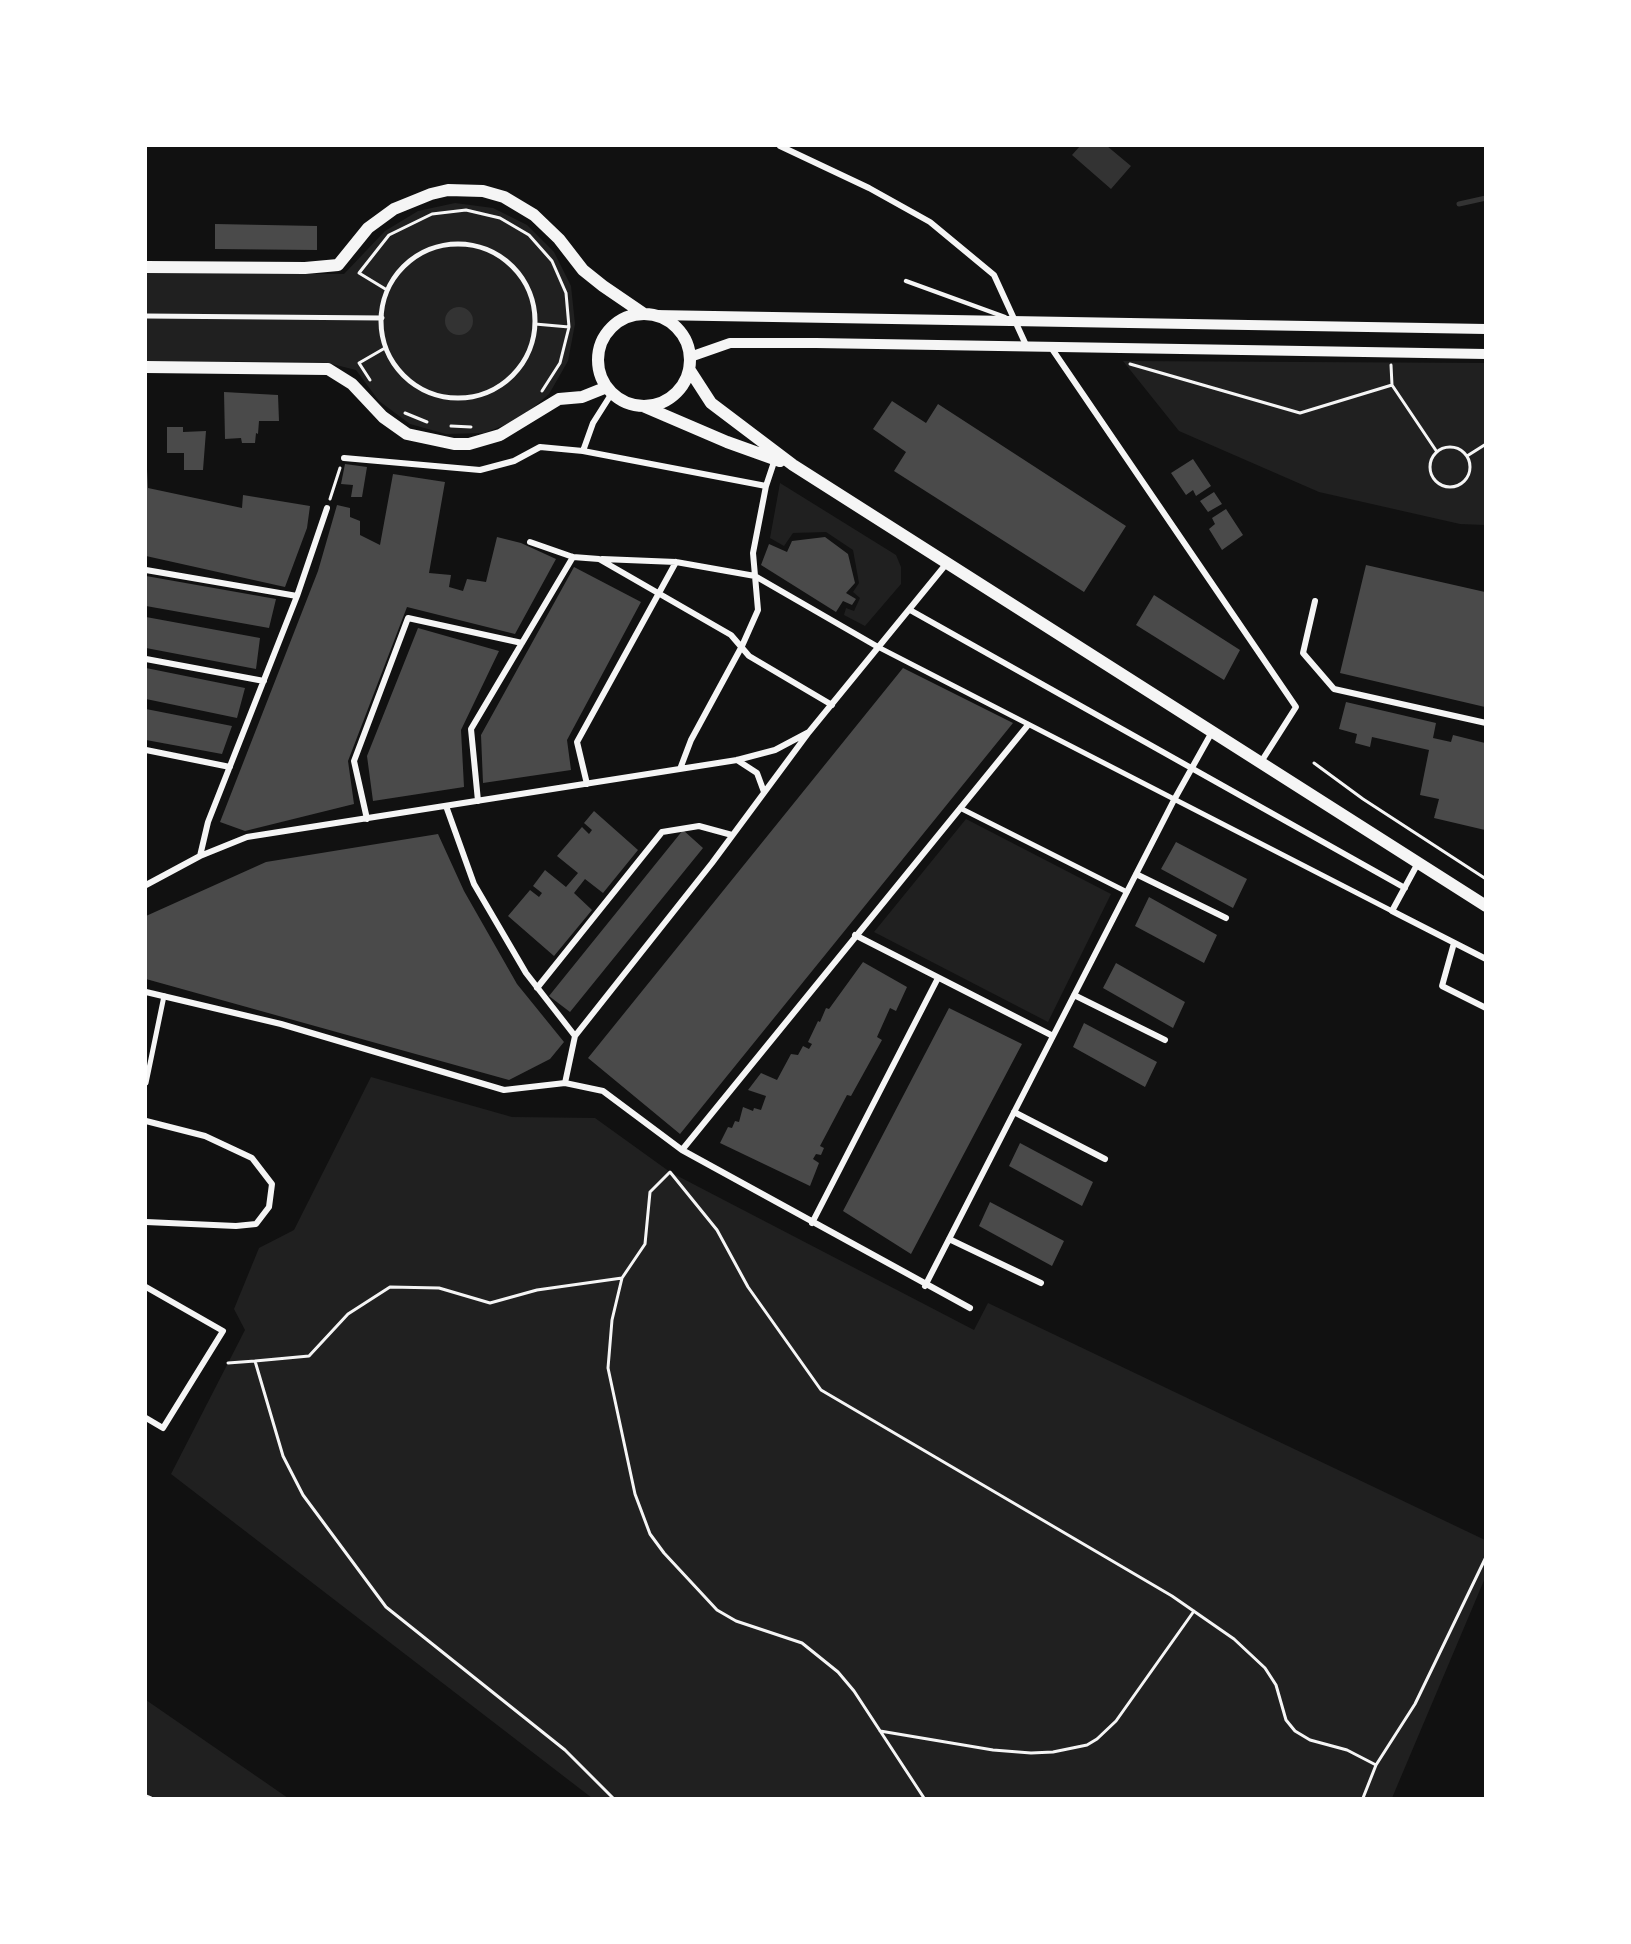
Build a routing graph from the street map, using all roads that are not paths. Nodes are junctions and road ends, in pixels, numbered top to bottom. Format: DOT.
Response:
graph roads {
  1 [pos="780,146"];
  2 [pos="146,267"];
  3 [pos="906,281"];
  4 [pos="649,314"];
  5 [pos="146,316"];
  6 [pos="382,318"];
  7 [pos="1016,321"];
  8 [pos="1485,329"];
  9 [pos="1026,345"];
  10 [pos="1049,345"];
  11 [pos="1485,354"];
  12 [pos="689,363"];
  13 [pos="146,368"];
  14 [pos="610,390"];
  15 [pos="641,406"];
  16 [pos="583,451"];
  17 [pos="344,458"];
  18 [pos="775,459"];
  19 [pos="793,465"];
  20 [pos="766,486"];
  21 [pos="327,508"];
  22 [pos="530,542"];
  23 [pos="573,556"];
  24 [pos="599,559"];
  25 [pos="676,561"];
  26 [pos="948,563"];
  27 [pos="146,570"];
  28 [pos="755,576"];
  29 [pos="659,592"];
  30 [pos="297,596"];
  31 [pos="1315,601"];
  32 [pos="910,610"];
  33 [pos="522,643"];
  34 [pos="742,646"];
  35 [pos="878,647"];
  36 [pos="146,659"];
  37 [pos="264,681"];
  38 [pos="832,705"];
  39 [pos="1485,723"];
  40 [pos="1028,725"];
  41 [pos="809,732"];
  42 [pos="1213,732"];
  43 [pos="146,750"];
  44 [pos="737,760"];
  45 [pos="1261,762"];
  46 [pos="230,767"];
  47 [pos="1192,767"];
  48 [pos="681,769"];
  49 [pos="587,784"];
  50 [pos="764,792"];
  51 [pos="1174,800"];
  52 [pos="478,801"];
  53 [pos="446,806"];
  54 [pos="960,808"];
  55 [pos="367,819"];
  56 [pos="732,835"];
  57 [pos="200,856"];
  58 [pos="1418,863"];
  59 [pos="1136,874"];
  60 [pos="146,885"];
  61 [pos="1405,888"];
  62 [pos="1126,892"];
  63 [pos="1485,906"];
  64 [pos="1392,911"];
  65 [pos="1226,918"];
  66 [pos="855,935"];
  67 [pos="1454,943"];
  68 [pos="1485,959"];
  69 [pos="938,978"];
  70 [pos="537,988"];
  71 [pos="146,992"];
  72 [pos="1074,995"];
  73 [pos="164,996"];
  74 [pos="1485,1008"];
  75 [pos="575,1036"];
  76 [pos="1053,1036"];
  77 [pos="1165,1040"];
  78 [pos="146,1083"];
  79 [pos="565,1083"];
  80 [pos="1014,1112"];
  81 [pos="146,1122"];
  82 [pos="682,1150"];
  83 [pos="1105,1159"];
  84 [pos="146,1222"];
  85 [pos="812,1224"];
  86 [pos="949,1239"];
  87 [pos="1041,1283"];
  88 [pos="925,1286"];
  89 [pos="146,1287"];
  90 [pos="970,1308"];
  91 [pos="146,1418"];
  1 -- 7 [label="street"];
  2 -- 4 [label="main road"];
  3 -- 7 [label="lane"];
  4 -- 7 [label="street"];
  4 -- 12 [label="main road"];
  4 -- 14 [label="main road"];
  5 -- 6 [label="street"];
  6 -- 6 [label="street"];
  7 -- 8 [label="street"];
  7 -- 9 [label="street"];
  9 -- 10 [label="street"];
  9 -- 12 [label="street"];
  10 -- 11 [label="street"];
  10 -- 45 [label="street"];
  12 -- 15 [label="main road"];
  12 -- 19 [label="main road"];
  13 -- 14 [label="main road"];
  14 -- 15 [label="main road"];
  14 -- 16 [label="street"];
  15 -- 18 [label="main road"];
  16 -- 17 [label="street"];
  16 -- 20 [label="street"];
  18 -- 19 [label="main road"];
  18 -- 20 [label="street"];
  19 -- 26 [label="main road"];
  20 -- 28 [label="street"];
  21 -- 30 [label="street"];
  22 -- 23 [label="street"];
  23 -- 24 [label="street"];
  23 -- 33 [label="street"];
  24 -- 25 [label="street"];
  24 -- 29 [label="street"];
  25 -- 28 [label="street"];
  25 -- 29 [label="street"];
  26 -- 32 [label="street"];
  26 -- 42 [label="main road"];
  27 -- 30 [label="street"];
  28 -- 34 [label="street"];
  28 -- 35 [label="street"];
  29 -- 34 [label="street"];
  29 -- 49 [label="street"];
  30 -- 37 [label="street"];
  31 -- 39 [label="street"];
  32 -- 35 [label="street"];
  32 -- 47 [label="street"];
  33 -- 52 [label="street"];
  33 -- 55 [label="street"];
  34 -- 38 [label="street"];
  34 -- 48 [label="street"];
  35 -- 38 [label="street"];
  35 -- 40 [label="street"];
  36 -- 37 [label="street"];
  37 -- 46 [label="street"];
  38 -- 41 [label="street"];
  40 -- 51 [label="street"];
  40 -- 54 [label="street"];
  41 -- 44 [label="street"];
  41 -- 50 [label="street"];
  42 -- 45 [label="main road"];
  42 -- 47 [label="street"];
  43 -- 46 [label="street"];
  44 -- 48 [label="street"];
  44 -- 50 [label="street"];
  45 -- 58 [label="main road"];
  46 -- 57 [label="street"];
  47 -- 51 [label="street"];
  47 -- 61 [label="street"];
  48 -- 49 [label="street"];
  49 -- 52 [label="street"];
  50 -- 56 [label="street"];
  51 -- 59 [label="street"];
  51 -- 64 [label="street"];
  52 -- 53 [label="street"];
  53 -- 55 [label="street"];
  53 -- 70 [label="street"];
  54 -- 62 [label="street"];
  54 -- 66 [label="street"];
  55 -- 57 [label="street"];
  56 -- 70 [label="street"];
  56 -- 75 [label="street"];
  57 -- 60 [label="street"];
  58 -- 61 [label="street"];
  58 -- 63 [label="main road"];
  59 -- 62 [label="street"];
  59 -- 65 [label="street"];
  61 -- 64 [label="street"];
  62 -- 72 [label="street"];
  64 -- 67 [label="street"];
  66 -- 69 [label="street"];
  66 -- 82 [label="street"];
  67 -- 68 [label="street"];
  67 -- 74 [label="street"];
  69 -- 76 [label="street"];
  69 -- 85 [label="street"];
  70 -- 75 [label="street"];
  71 -- 73 [label="street"];
  72 -- 76 [label="street"];
  72 -- 77 [label="street"];
  73 -- 78 [label="street"];
  73 -- 79 [label="street"];
  75 -- 79 [label="street"];
  76 -- 80 [label="street"];
  79 -- 82 [label="street"];
  80 -- 83 [label="street"];
  80 -- 86 [label="street"];
  81 -- 84 [label="street"];
  82 -- 85 [label="street"];
  85 -- 88 [label="street"];
  86 -- 87 [label="street"];
  86 -- 88 [label="street"];
  88 -- 90 [label="street"];
  89 -- 91 [label="street"];
}
